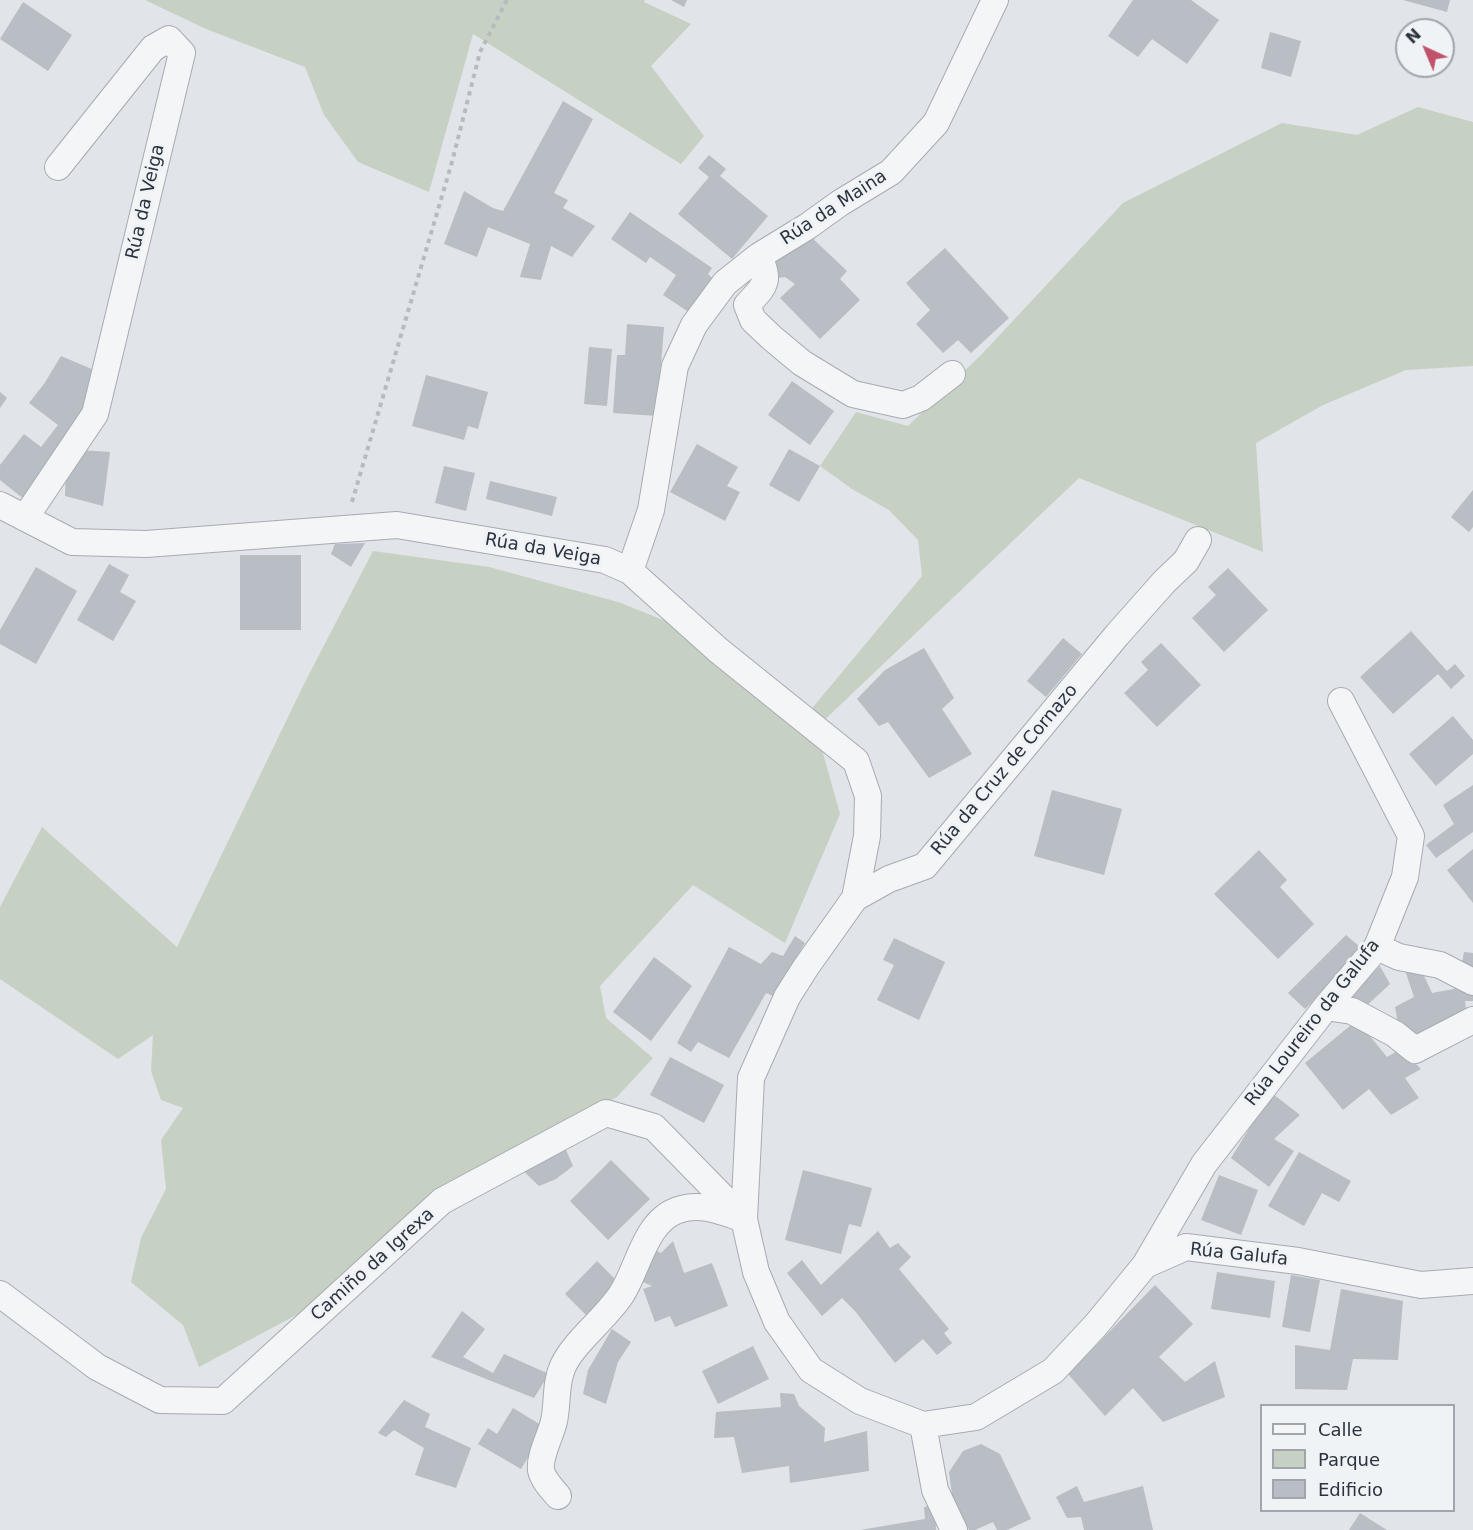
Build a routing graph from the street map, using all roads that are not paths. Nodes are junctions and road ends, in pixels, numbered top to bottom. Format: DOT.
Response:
graph roads {
  1 [pos="995,0"];
  2 [pos="58,167"];
  3 [pos="759,256"];
  4 [pos="951,374"];
  5 [pos="0,505"];
  6 [pos="25,518"];
  7 [pos="1197,540"];
  8 [pos="630,571"];
  9 [pos="1341,701"];
  10 [pos="855,898"];
  11 [pos="1377,947"];
  12 [pos="1473,982"];
  13 [pos="1326,1007"];
  14 [pos="1473,1020"];
  15 [pos="744,1219"];
  16 [pos="1145,1265"];
  17 [pos="1473,1281"];
  18 [pos="0,1294"];
  19 [pos="923,1425"];
  20 [pos="558,1496"];
  21 [pos="954,1530"];
  1 -- 3 [label="street, Rúa da Maina"];
  2 -- 6 [label="street, Rúa da Veiga"];
  3 -- 4 [label="street"];
  3 -- 8 [label="street, Rúa da Maina"];
  5 -- 6 [label="street, Rúa da Veiga"];
  6 -- 8 [label="street, Rúa da Veiga"];
  7 -- 10 [label="street, Rúa da Cruz de Cornazo"];
  8 -- 10 [label="street, Rúa da Veiga"];
  9 -- 11 [label="street, Rúa Loureiro da Galufa"];
  10 -- 15 [label="street, Rúa da Cruz de Cornazo"];
  11 -- 12 [label="street"];
  11 -- 13 [label="street, Rúa Loureiro da Galufa"];
  13 -- 14 [label="street"];
  13 -- 16 [label="street, Rúa Loureiro da Galufa"];
  15 -- 18 [label="street, Camiño da Igrexa"];
  15 -- 19 [label="street, Rúa da Cruz de Cornazo"];
  15 -- 20 [label="street"];
  16 -- 17 [label="street, Rúa Galufa"];
  16 -- 19 [label="street, Rúa Galufa"];
  19 -- 21 [label="street"];
}
